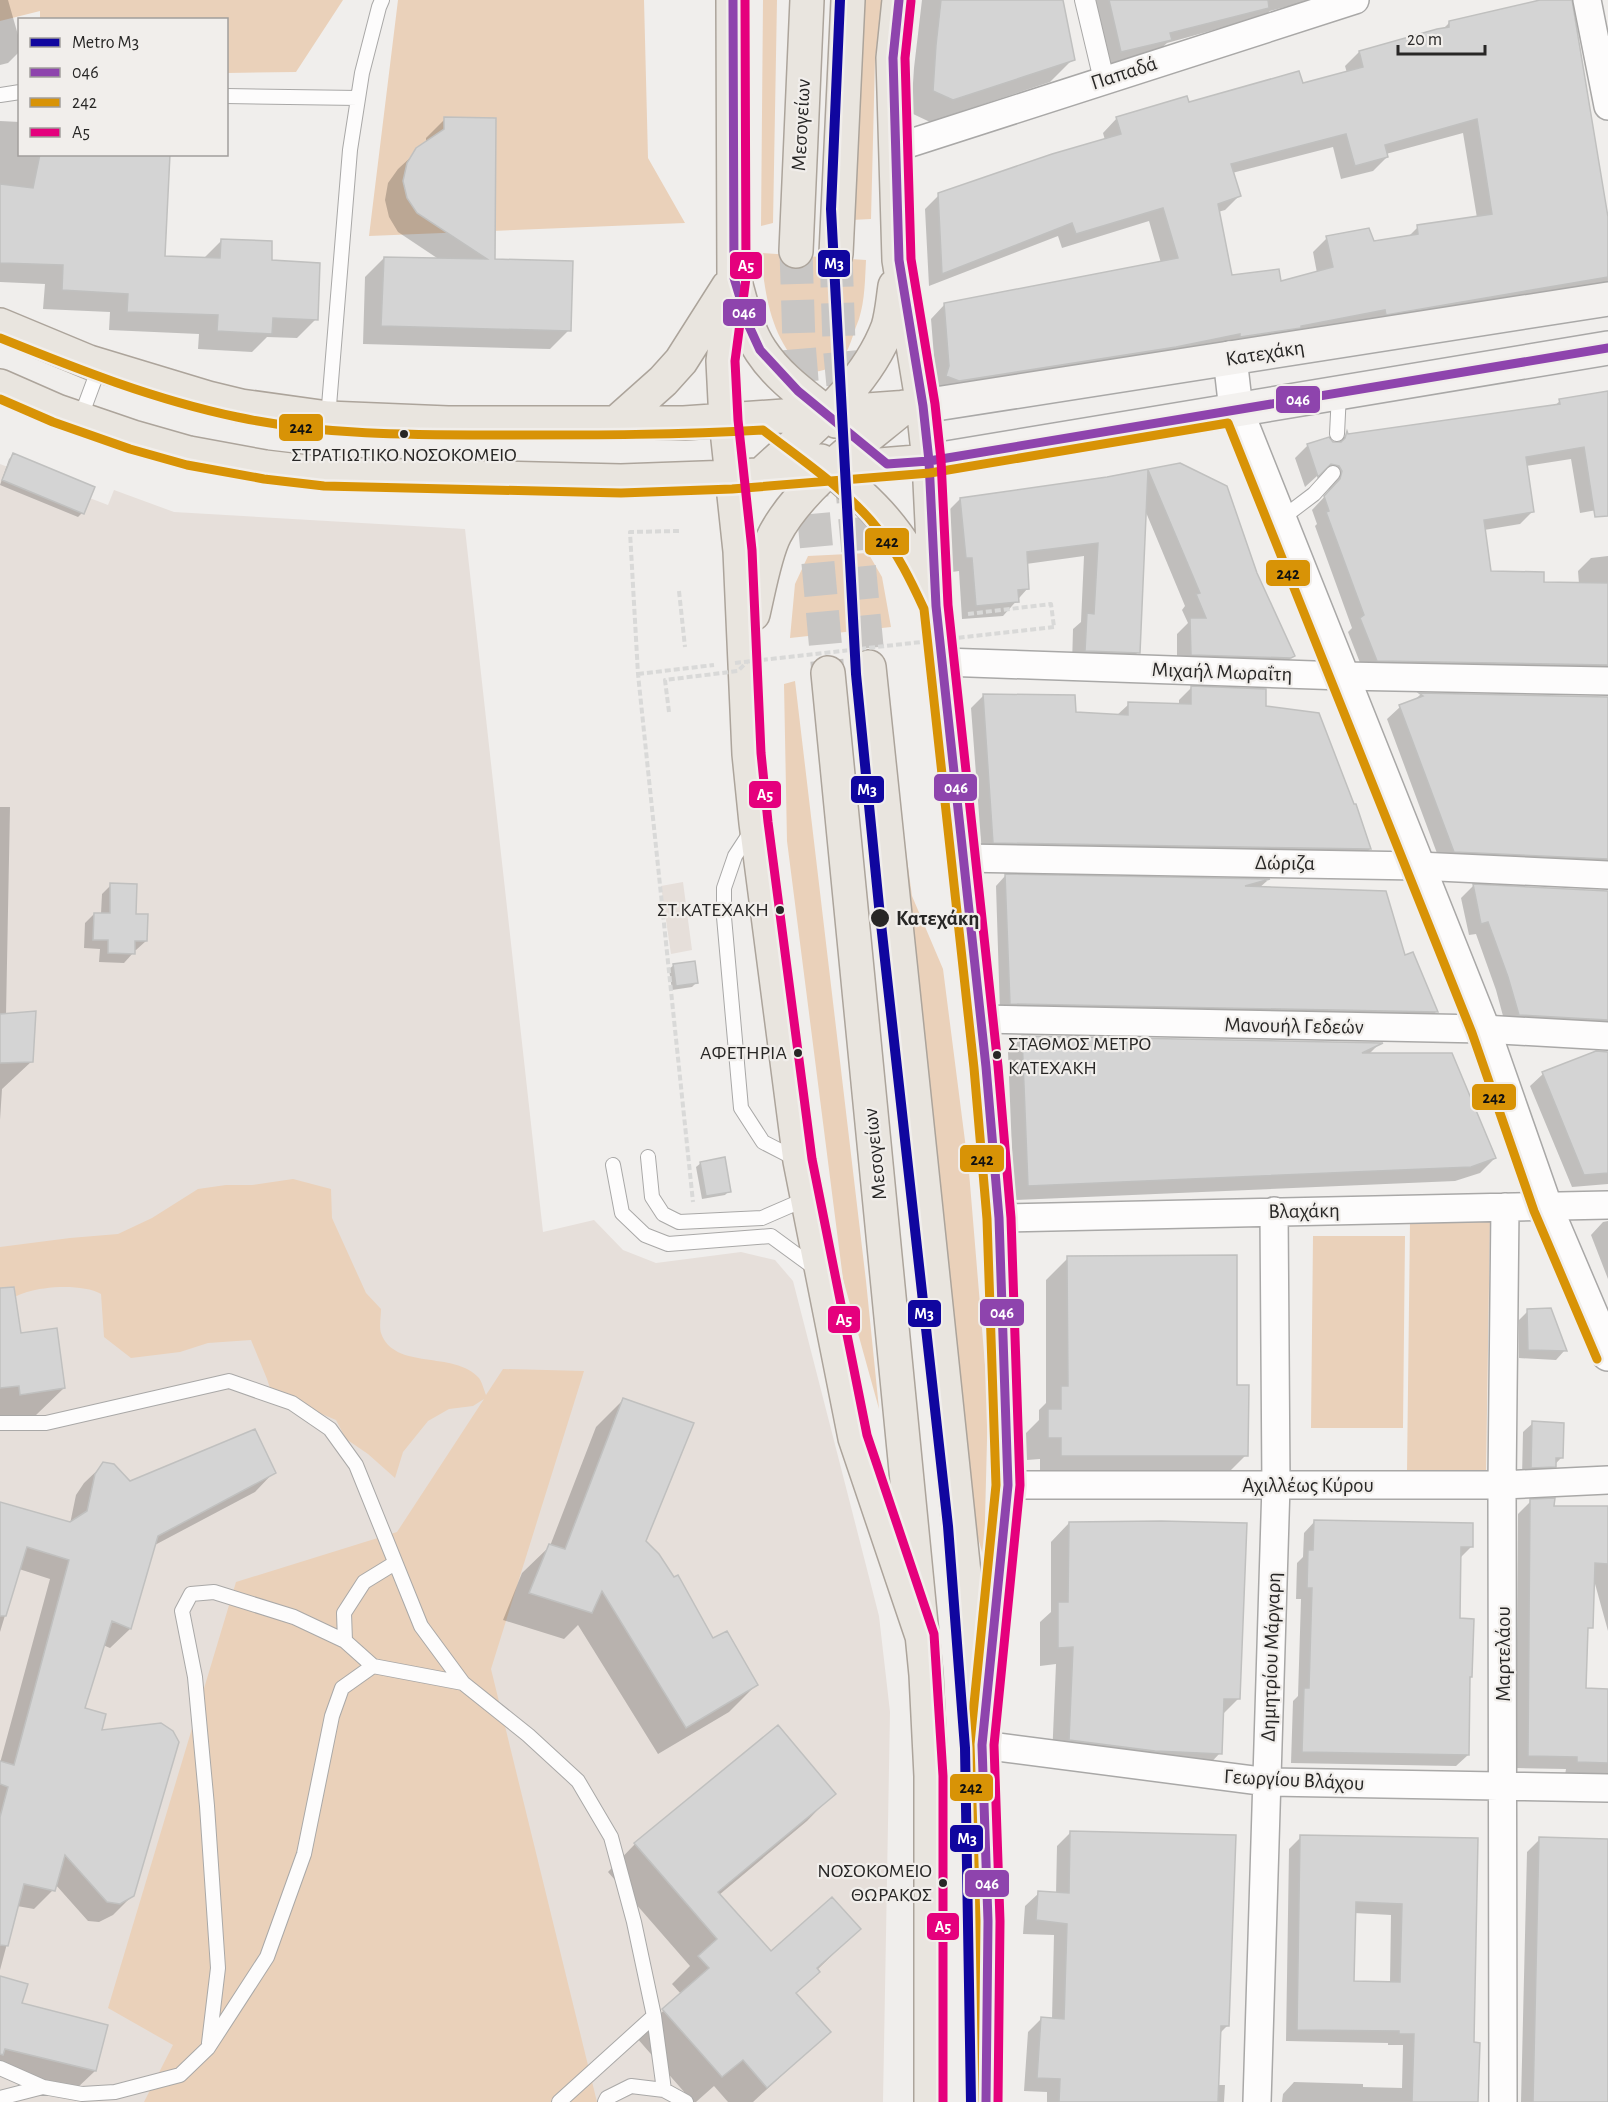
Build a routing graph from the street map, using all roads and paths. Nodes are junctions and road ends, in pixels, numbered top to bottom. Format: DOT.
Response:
graph roads {
  1 [pos="382,0"];
  2 [pos="733,0"];
  3 [pos="807,0"];
  4 [pos="848,0"];
  5 [pos="899,0"];
  6 [pos="1085,0"];
  7 [pos="1355,0"];
  8 [pos="1587,0"];
  9 [pos="1299,8"];
  10 [pos="1104,80"];
  11 [pos="18,92"];
  12 [pos="0,95"];
  13 [pos="228,96"];
  14 [pos="358,98"];
  15 [pos="1608,106"];
  16 [pos="895,148"];
  17 [pos="796,251"];
  18 [pos="836,254"];
  19 [pos="899,260"];
  20 [pos="734,278"];
  21 [pos="1608,299"];
  22 [pos="0,325"];
  23 [pos="1608,348"];
  24 [pos="1230,358"];
  25 [pos="100,365"];
  26 [pos="0,386"];
  27 [pos="1339,393"];
  28 [pos="913,407"];
  29 [pos="1236,410"];
  30 [pos="827,413"];
  31 [pos="328,418"];
  32 [pos="767,418"];
  33 [pos="80,419"];
  34 [pos="726,421"];
  35 [pos="617,422"];
  36 [pos="1337,434"];
  37 [pos="797,441"];
  38 [pos="862,443"];
  39 [pos="929,461"];
  40 [pos="887,464"];
  41 [pos="830,469"];
  42 [pos="1333,473"];
  43 [pos="747,475"];
  44 [pos="1281,519"];
  45 [pos="679,531"];
  46 [pos="679,591"];
  47 [pos="950,605"];
  48 [pos="685,647"];
  49 [pos="742,660"];
  50 [pos="943,662"];
  51 [pos="869,667"];
  52 [pos="828,673"];
  53 [pos="638,674"];
  54 [pos="1343,676"];
  55 [pos="1608,681"];
  56 [pos="669,712"];
  57 [pos="756,823"];
  58 [pos="962,858"];
  59 [pos="1418,866"];
  60 [pos="1608,875"];
  61 [pos="981,1019"];
  62 [pos="1483,1029"];
  63 [pos="1608,1036"];
  64 [pos="648,1157"];
  65 [pos="800,1161"];
  66 [pos="613,1165"];
  67 [pos="808,1198"];
  68 [pos="1608,1204"];
  69 [pos="1505,1206"];
  70 [pos="1545,1206"];
  71 [pos="1274,1211"];
  72 [pos="999,1218"];
  73 [pos="695,1221"];
  74 [pos="823,1275"];
  75 [pos="1608,1354"];
  76 [pos="0,1423"];
  77 [pos="1608,1480"];
  78 [pos="1008,1485"];
  79 [pos="1276,1485"];
  80 [pos="1502,1485"];
  81 [pos="395,1563"];
  82 [pos="922,1635"];
  83 [pos="345,1641"];
  84 [pos="374,1666"];
  85 [pos="463,1683"];
  86 [pos="981,1744"];
  87 [pos="1268,1782"];
  88 [pos="1503,1786"];
  89 [pos="1608,1788"];
  90 [pos="654,2016"];
  91 [pos="208,2048"];
  92 [pos="0,2068"];
  93 [pos="43,2087"];
  94 [pos="664,2090"];
  95 [pos="0,2098"];
  96 [pos="559,2102"];
  97 [pos="605,2102"];
  98 [pos="686,2102"];
  99 [pos="931,2102"];
  100 [pos="986,2102"];
  101 [pos="1257,2102"];
  102 [pos="1503,2102"];
  1 -- 14 [label="lane"];
  2 -- 20 [label="main road, Μεσογείων"];
  3 -- 17 [label="main road, Μεσογείων"];
  4 -- 18 [label="main road, Μεσογείων"];
  5 -- 16 [label="main road"];
  6 -- 10 [label="street"];
  7 -- 9 [label="street, Παπαδά"];
  8 -- 15 [label="street"];
  9 -- 10 [label="street, Παπαδά"];
  10 -- 16 [label="street, Παπαδά"];
  11 -- 12 [label="lane"];
  13 -- 14 [label="lane"];
  14 -- 31 [label="lane"];
  16 -- 19 [label="main road"];
  19 -- 28 [label="main road"];
  19 -- 30 [label="main road"];
  20 -- 30 [label="main road"];
  20 -- 34 [label="main road, Μεσογείων"];
  20 -- 35 [label="main road"];
  21 -- 24 [label="main road, Κατεχάκη"];
  22 -- 25 [label="main road"];
  23 -- 27 [label="main road"];
  24 -- 28 [label="main road, Κατεχάκη"];
  24 -- 29 [label="street"];
  25 -- 31 [label="main road"];
  25 -- 33 [label="lane"];
  26 -- 33 [label="main road"];
  27 -- 29 [label="main road"];
  27 -- 36 [label="lane"];
  28 -- 30 [label="main road"];
  28 -- 38 [label="main road"];
  28 -- 39 [label="main road"];
  29 -- 39 [label="main road"];
  29 -- 44 [label="street"];
  30 -- 32 [label="main road"];
  30 -- 37 [label="main road"];
  30 -- 38 [label="main road"];
  31 -- 35 [label="main road"];
  32 -- 34 [label="main road"];
  32 -- 37 [label="main road"];
  33 -- 43 [label="main road"];
  34 -- 35 [label="main road"];
  34 -- 43 [label="main road, Μεσογείων"];
  37 -- 41 [label="main road"];
  37 -- 43 [label="main road"];
  38 -- 40 [label="main road"];
  38 -- 41 [label="main road"];
  39 -- 40 [label="main road"];
  39 -- 47 [label="main road"];
  40 -- 41 [label="main road"];
  41 -- 43 [label="main road"];
  41 -- 47 [label="main road"];
  41 -- 49 [label="main road"];
  42 -- 44 [label="lane"];
  43 -- 49 [label="main road, Μεσογείων"];
  44 -- 54 [label="street"];
  45 -- 53 [label="path"];
  46 -- 48 [label="path"];
  47 -- 49 [label="path, bridge"];
  47 -- 50 [label="main road"];
  49 -- 53 [label="path"];
  49 -- 56 [label="path, bridge"];
  49 -- 57 [label="main road, Μεσογείων"];
  50 -- 54 [label="street, Μιχαήλ Μωραΐτη"];
  50 -- 58 [label="main road"];
  51 -- 86 [label="main road"];
  52 -- 82 [label="main road, Μεσογείων"];
  53 -- 73 [label="path"];
  54 -- 55 [label="street, Μιχαήλ Μωραΐτη"];
  54 -- 59 [label="street"];
  57 -- 65 [label="main road, Μεσογείων"];
  57 -- 65 [label="lane"];
  58 -- 59 [label="street, Δώριζα"];
  58 -- 61 [label="main road"];
  59 -- 60 [label="street, Δώριζα"];
  59 -- 62 [label="street"];
  61 -- 62 [label="street, Μανουήλ Γεδεών"];
  61 -- 72 [label="main road"];
  62 -- 63 [label="street, Μανουήλ Γεδεών"];
  62 -- 70 [label="street"];
  64 -- 73 [label="lane"];
  65 -- 67 [label="main road, Μεσογείων"];
  66 -- 74 [label="lane"];
  67 -- 73 [label="lane"];
  67 -- 74 [label="main road, Μεσογείων"];
  68 -- 70 [label="street, Βλαχάκη"];
  69 -- 70 [label="street, Βλαχάκη"];
  69 -- 71 [label="street, Βλαχάκη"];
  69 -- 80 [label="street, Μαρτελάου"];
  70 -- 75 [label="street"];
  71 -- 72 [label="street, Βλαχάκη"];
  71 -- 79 [label="street, Δημητρίου Μάργαρη"];
  72 -- 78 [label="main road"];
  74 -- 82 [label="main road, Μεσογείων"];
  76 -- 81 [label="lane"];
  77 -- 80 [label="street, Αχιλλέως Κύρου"];
  78 -- 79 [label="street, Αχιλλέως Κύρου"];
  78 -- 86 [label="main road"];
  79 -- 80 [label="street, Αχιλλέως Κύρου"];
  79 -- 87 [label="street, Δημητρίου Μάργαρη"];
  80 -- 88 [label="street, Μαρτελάου"];
  81 -- 83 [label="lane"];
  81 -- 85 [label="lane"];
  82 -- 99 [label="main road, Μεσογείων"];
  83 -- 84 [label="lane"];
  83 -- 91 [label="lane"];
  84 -- 85 [label="lane"];
  84 -- 91 [label="lane"];
  85 -- 90 [label="lane"];
  86 -- 87 [label="street, Γεωργίου Βλάχου"];
  86 -- 100 [label="main road"];
  87 -- 88 [label="street, Γεωργίου Βλάχου"];
  87 -- 101 [label="street, Δημητρίου Μάργαρη"];
  88 -- 89 [label="street, Γεωργίου Βλάχου"];
  88 -- 102 [label="street, Μαρτελάου"];
  90 -- 94 [label="lane"];
  90 -- 96 [label="lane"];
  91 -- 93 [label="lane"];
  92 -- 93 [label="lane"];
  93 -- 95 [label="lane"];
  94 -- 97 [label="lane"];
  94 -- 98 [label="lane"];
}
